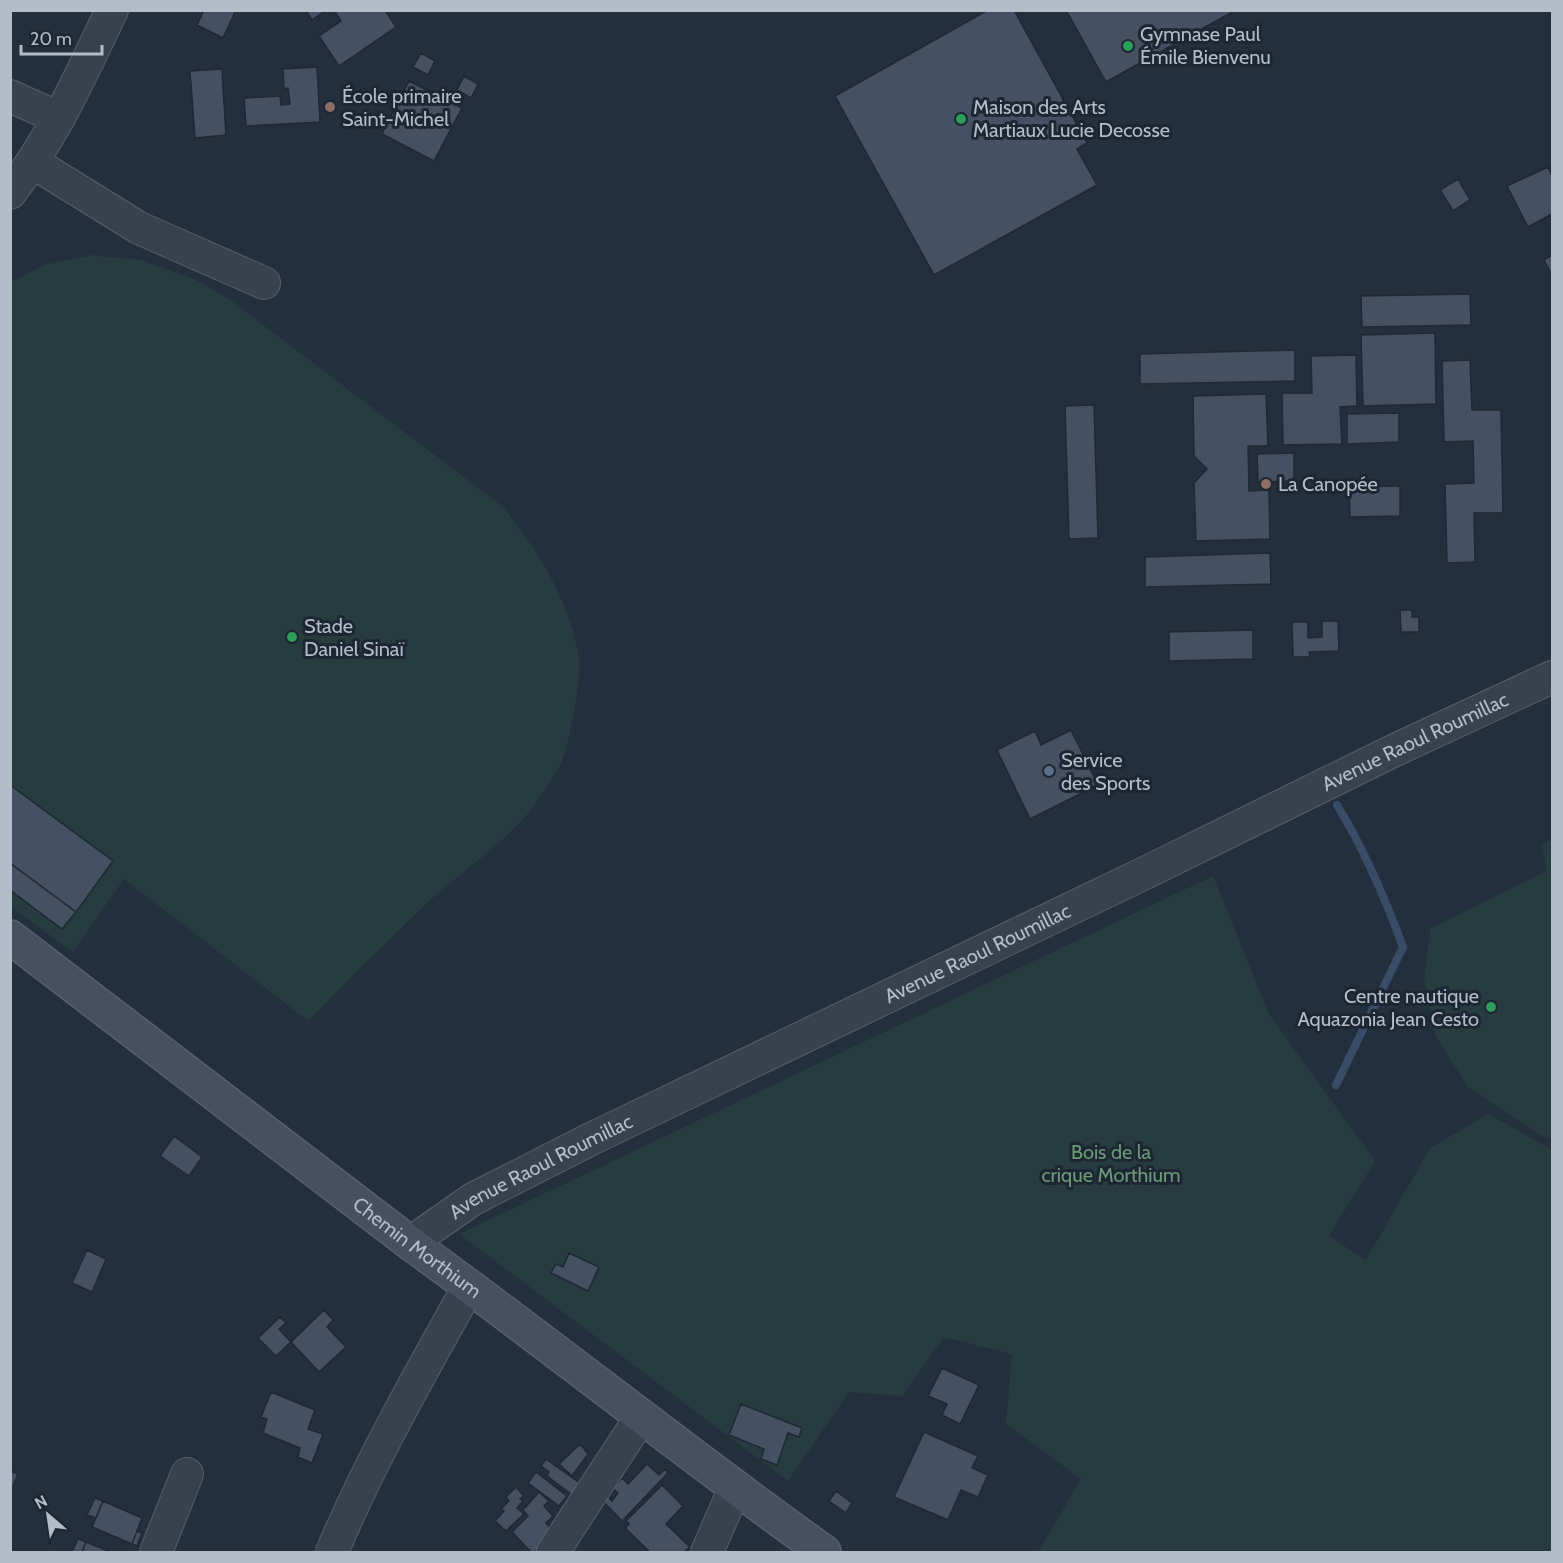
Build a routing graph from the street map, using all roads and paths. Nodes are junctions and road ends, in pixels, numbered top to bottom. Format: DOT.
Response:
graph roads {
  1 [pos="112,10"];
  2 [pos="10,96"];
  3 [pos="59,118"];
  4 [pos="34,163"];
  5 [pos="10,193"];
  6 [pos="264,283"];
  7 [pos="1552,677"];
  8 [pos="10,937"];
  9 [pos="410,1243"];
  10 [pos="469,1286"];
  11 [pos="641,1417"];
  12 [pos="187,1474"];
  13 [pos="735,1488"];
  14 [pos="156,1552"];
  15 [pos="332,1552"];
  16 [pos="553,1552"];
  17 [pos="707,1552"];
  18 [pos="824,1552"];
  1 -- 3 [label="street"];
  2 -- 3 [label="street"];
  3 -- 4 [label="street"];
  4 -- 5 [label="street"];
  4 -- 6 [label="street"];
  7 -- 9 [label="street, Avenue Raoul Roumillac"];
  8 -- 9 [label="street, Chemin Morthium"];
  9 -- 10 [label="street, Chemin Morthium"];
  10 -- 11 [label="street, Chemin Morthium"];
  10 -- 15 [label="street"];
  11 -- 13 [label="street, Chemin Morthium"];
  11 -- 16 [label="street"];
  12 -- 14 [label="street"];
  13 -- 17 [label="street"];
  13 -- 18 [label="street, Chemin Morthium"];
}
